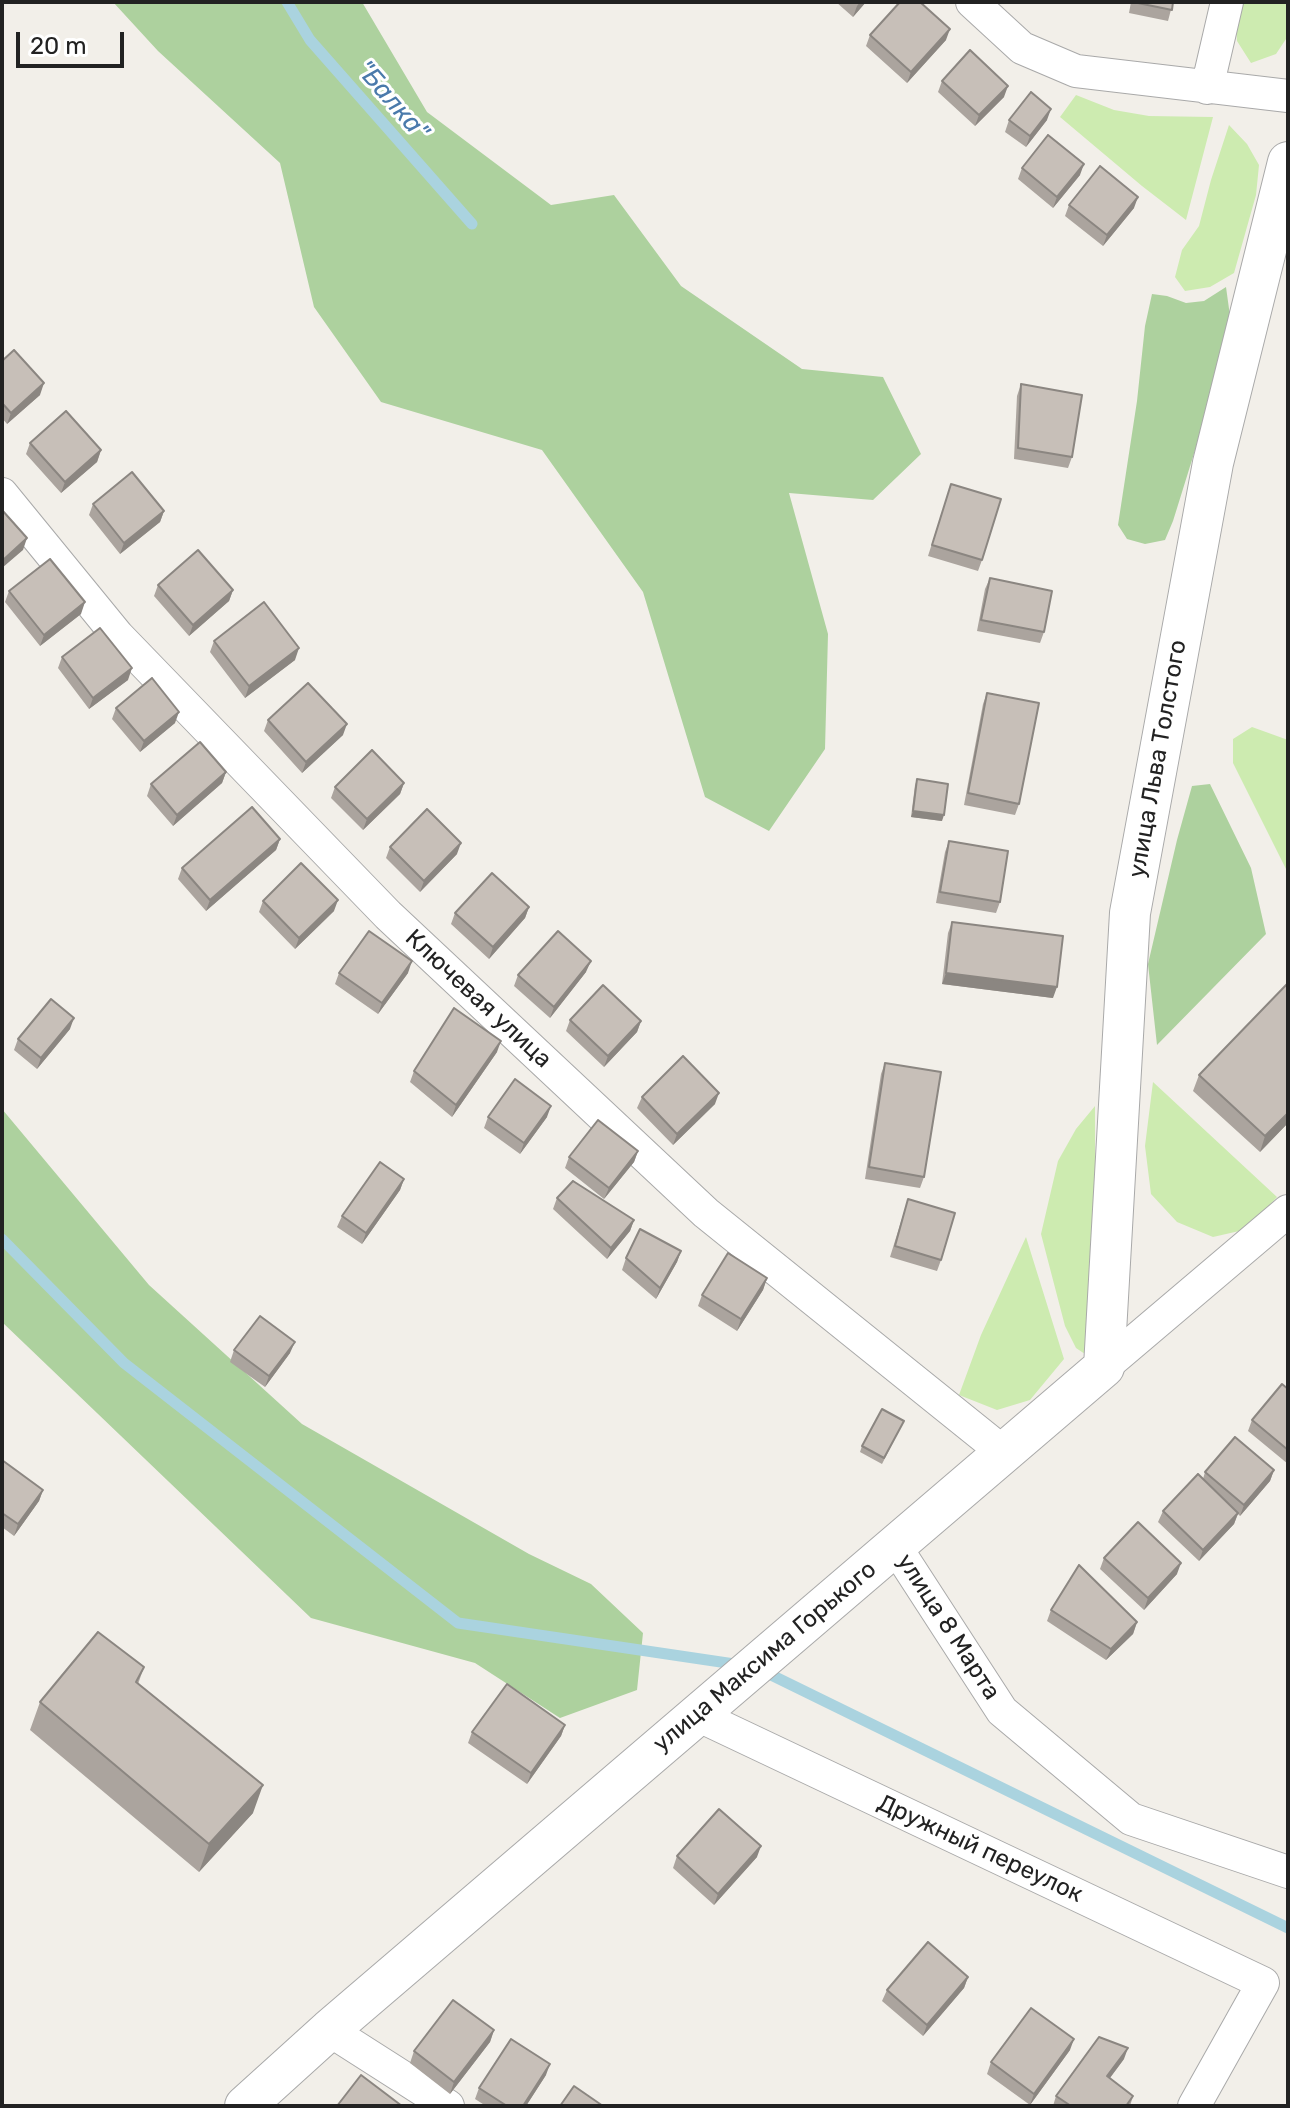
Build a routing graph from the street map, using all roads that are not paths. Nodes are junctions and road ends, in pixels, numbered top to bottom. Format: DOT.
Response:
graph roads {
  1 [pos="972,2"];
  2 [pos="1227,2"];
  3 [pos="1207,88"];
  4 [pos="1288,96"];
  5 [pos="1288,162"];
  6 [pos="2,494"];
  7 [pos="1288,1211"];
  8 [pos="1104,1367"];
  9 [pos="1003,1452"];
  10 [pos="895,1546"];
  11 [pos="697,1715"];
  12 [pos="1288,1872"];
  13 [pos="329,2030"];
  14 [pos="245,2106"];
  15 [pos="448,2106"];
  16 [pos="1194,2106"];
  1 -- 3 [label="street"];
  2 -- 3 [label="street"];
  3 -- 4 [label="street"];
  5 -- 8 [label="street, улица Льва Толстого"];
  6 -- 9 [label="street, Ключевая улица"];
  7 -- 8 [label="street, улица Максима Горького"];
  8 -- 9 [label="street, улица Максима Горького"];
  9 -- 10 [label="street, улица Максима Горького"];
  10 -- 11 [label="street, улица Максима Горького"];
  10 -- 12 [label="street, улица 8 Марта"];
  11 -- 13 [label="street, улица Максима Горького"];
  11 -- 16 [label="street, Дружный переулок"];
  13 -- 14 [label="street, улица Максима Горького"];
  13 -- 15 [label="street"];
}
